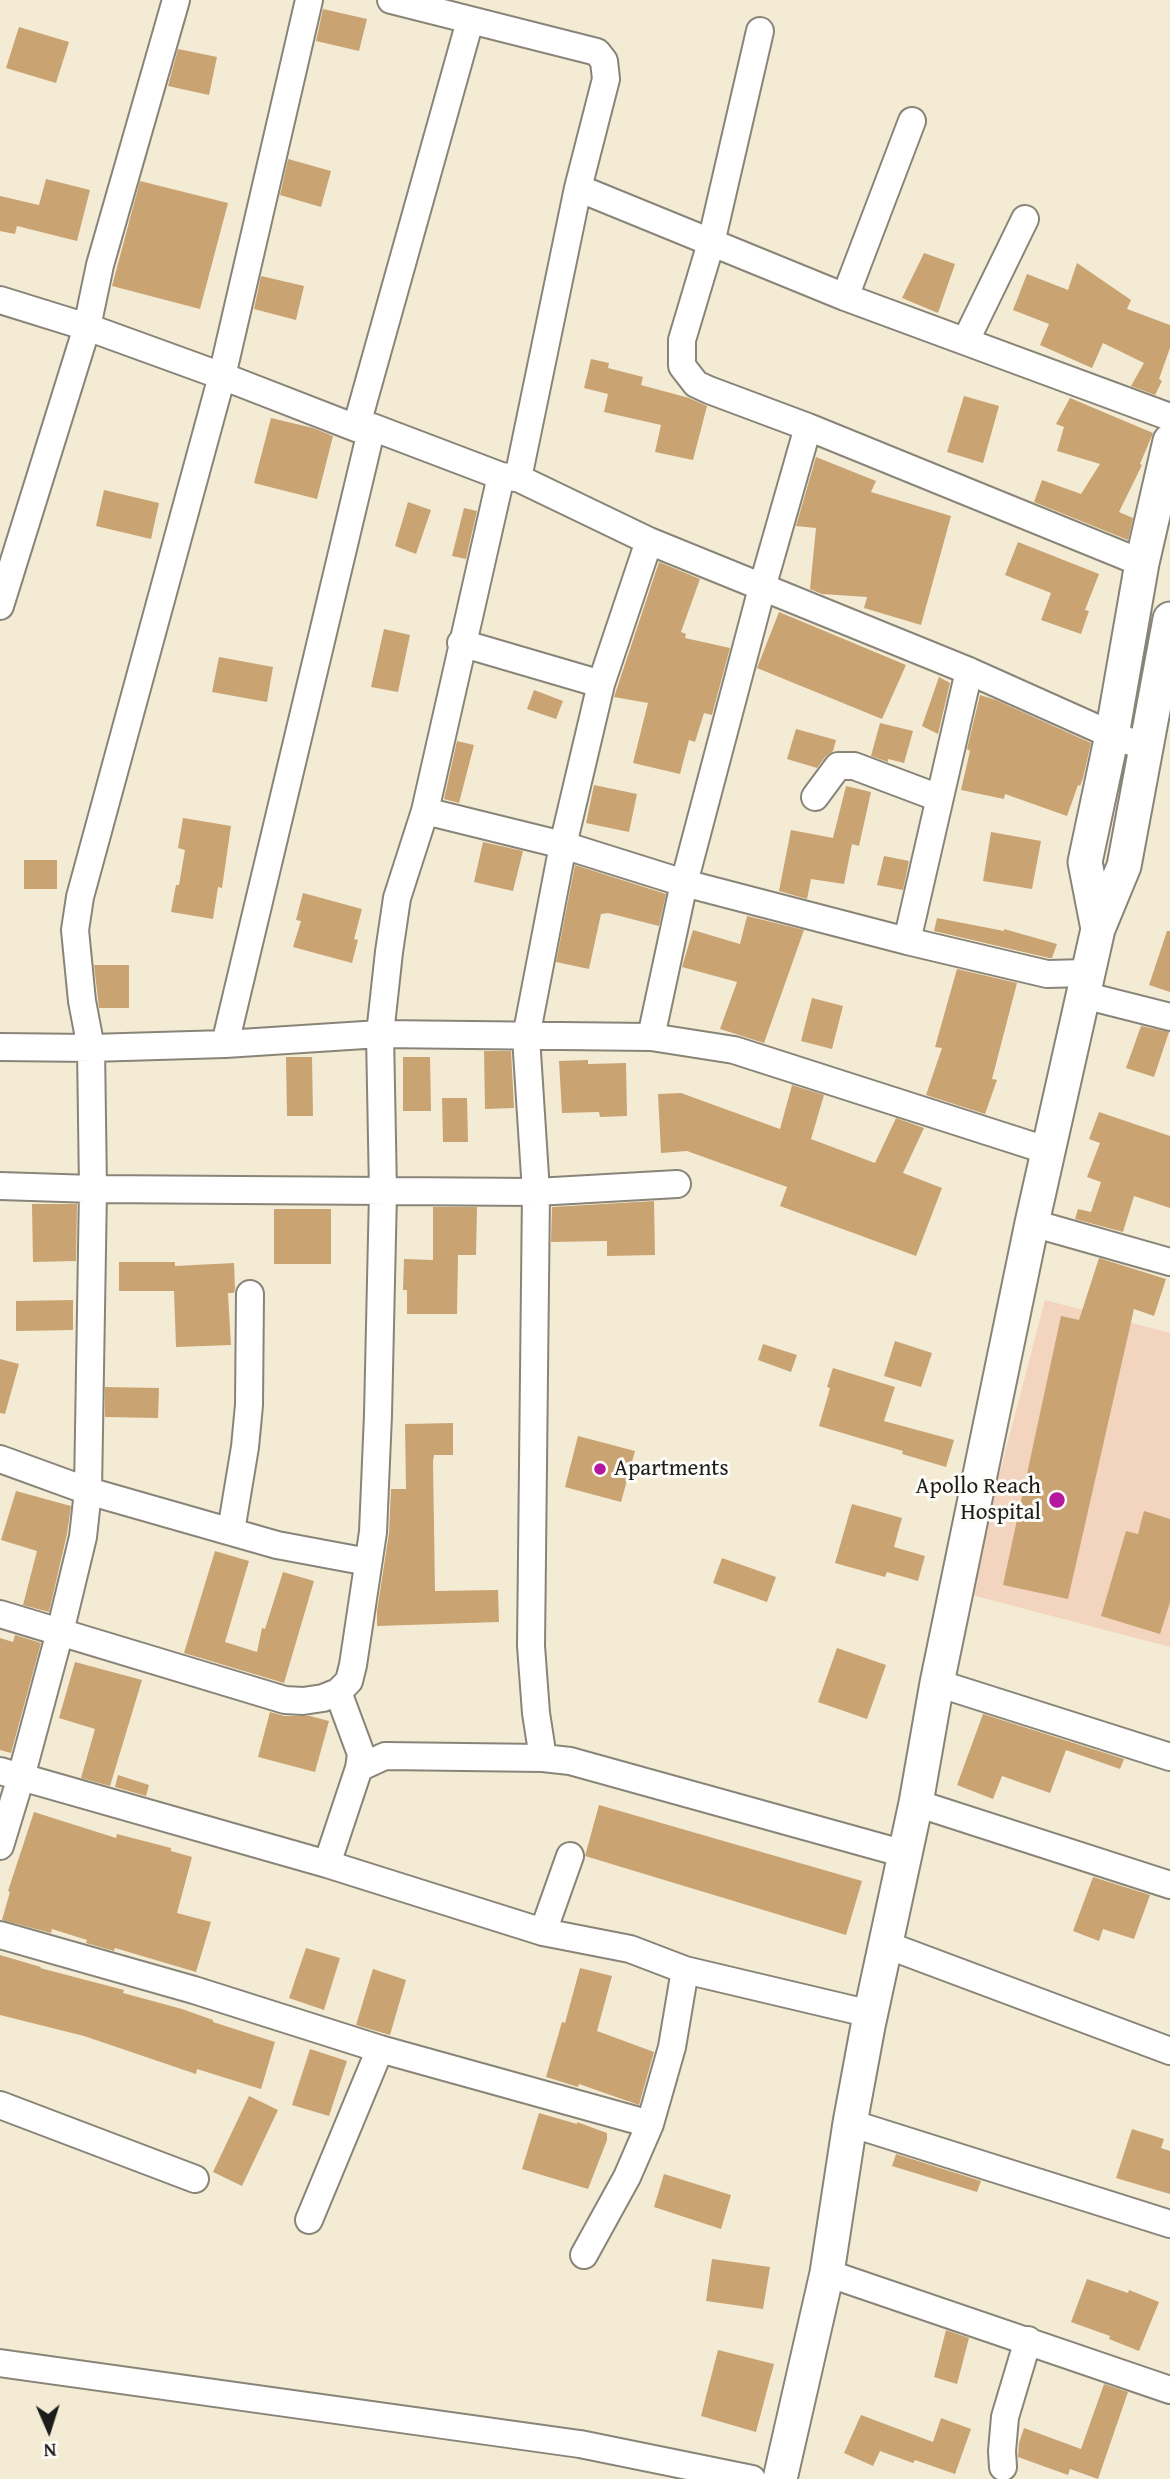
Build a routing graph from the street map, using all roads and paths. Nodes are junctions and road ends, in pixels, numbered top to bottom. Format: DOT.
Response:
graph roads {
  1 [pos="176,0"];
  2 [pos="309,0"];
  3 [pos="391,0"];
  4 [pos="470,21"];
  5 [pos="760,31"];
  6 [pos="912,121"];
  7 [pos="578,188"];
  8 [pos="1025,219"];
  9 [pos="711,243"];
  10 [pos="845,297"];
  11 [pos="0,300"];
  12 [pos="87,327"];
  13 [pos="966,340"];
  14 [pos="222,376"];
  15 [pos="1170,416"];
  16 [pos="808,427"];
  17 [pos="364,428"];
  18 [pos="1170,441"];
  19 [pos="509,477"];
  20 [pos="649,541"];
  21 [pos="1142,563"];
  22 [pos="762,588"];
  23 [pos="0,606"];
  24 [pos="1170,619"];
  25 [pos="461,643"];
  26 [pos="969,671"];
  27 [pos="601,684"];
  28 [pos="1112,735"];
  29 [pos="1145,747"];
  30 [pos="815,797"];
  31 [pos="939,798"];
  32 [pos="425,811"];
  33 [pos="563,845"];
  34 [pos="684,883"];
  35 [pos="1098,929"];
  36 [pos="907,941"];
  37 [pos="1085,984"];
  38 [pos="1170,1017"];
  39 [pos="380,1034"];
  40 [pos="526,1037"];
  41 [pos="651,1037"];
  42 [pos="225,1044"];
  43 [pos="0,1047"];
  44 [pos="91,1048"];
  45 [pos="1049,1151"];
  46 [pos="677,1184"];
  47 [pos="0,1186"];
  48 [pos="93,1189"];
  49 [pos="383,1192"];
  50 [pos="536,1192"];
  51 [pos="1032,1223"];
  52 [pos="1170,1262"];
  53 [pos="250,1294"];
  54 [pos="0,1459"];
  55 [pos="88,1491"];
  56 [pos="231,1531"];
  57 [pos="368,1562"];
  58 [pos="0,1614"];
  59 [pos="60,1632"];
  60 [pos="937,1683"];
  61 [pos="338,1692"];
  62 [pos="1170,1757"];
  63 [pos="543,1758"];
  64 [pos="359,1768"];
  65 [pos="11,1774"];
  66 [pos="916,1803"];
  67 [pos="0,1846"];
  68 [pos="905,1854"];
  69 [pos="570,1856"];
  70 [pos="327,1864"];
  71 [pos="1170,1885"];
  72 [pos="543,1932"];
  73 [pos="0,1935"];
  74 [pos="884,1944"];
  75 [pos="685,1970"];
  76 [pos="871,2014"];
  77 [pos="380,2049"];
  78 [pos="1170,2050"];
  79 [pos="0,2105"];
  80 [pos="850,2123"];
  81 [pos="650,2124"];
  82 [pos="195,2179"];
  83 [pos="309,2220"];
  84 [pos="1170,2224"];
  85 [pos="584,2255"];
  86 [pos="827,2273"];
  87 [pos="1028,2340"];
  88 [pos="0,2363"];
  89 [pos="1170,2390"];
  90 [pos="1003,2467"];
  91 [pos="752,2479"];
  92 [pos="780,2479"];
  1 -- 12 [label="street"];
  2 -- 14 [label="street"];
  3 -- 4 [label="street"];
  4 -- 7 [label="street"];
  4 -- 17 [label="street"];
  5 -- 9 [label="street"];
  6 -- 10 [label="street"];
  7 -- 9 [label="street"];
  7 -- 19 [label="street"];
  8 -- 13 [label="street"];
  9 -- 10 [label="street"];
  9 -- 16 [label="street"];
  10 -- 13 [label="street"];
  11 -- 12 [label="street"];
  12 -- 14 [label="street"];
  12 -- 23 [label="street"];
  13 -- 15 [label="street"];
  14 -- 17 [label="street"];
  14 -- 44 [label="street"];
  16 -- 21 [label="street"];
  16 -- 22 [label="street"];
  17 -- 19 [label="street"];
  17 -- 42 [label="street"];
  18 -- 21 [label="main road"];
  19 -- 20 [label="street"];
  19 -- 25 [label="street"];
  20 -- 22 [label="street"];
  20 -- 27 [label="street"];
  21 -- 28 [label="main road"];
  22 -- 26 [label="street"];
  22 -- 34 [label="street"];
  24 -- 29 [label="main road"];
  25 -- 27 [label="street"];
  25 -- 32 [label="street"];
  26 -- 28 [label="street"];
  26 -- 31 [label="street"];
  27 -- 33 [label="street"];
  28 -- 29 [label="street"];
  28 -- 35 [label="main road"];
  29 -- 35 [label="main road"];
  30 -- 31 [label="street"];
  31 -- 36 [label="street"];
  32 -- 33 [label="street"];
  32 -- 39 [label="street"];
  33 -- 34 [label="street"];
  33 -- 40 [label="street"];
  34 -- 36 [label="street"];
  34 -- 41 [label="street"];
  35 -- 37 [label="main road"];
  36 -- 37 [label="street"];
  37 -- 38 [label="street"];
  37 -- 45 [label="main road"];
  39 -- 40 [label="street"];
  39 -- 42 [label="street"];
  39 -- 49 [label="street"];
  40 -- 41 [label="street"];
  40 -- 50 [label="street"];
  41 -- 45 [label="street"];
  42 -- 44 [label="street"];
  43 -- 44 [label="street"];
  44 -- 48 [label="street"];
  45 -- 51 [label="main road"];
  46 -- 50 [label="street"];
  47 -- 48 [label="street"];
  48 -- 49 [label="street"];
  48 -- 55 [label="street"];
  49 -- 50 [label="street"];
  49 -- 57 [label="street"];
  50 -- 63 [label="street"];
  51 -- 52 [label="street"];
  51 -- 60 [label="main road"];
  53 -- 56 [label="street"];
  54 -- 55 [label="street"];
  55 -- 56 [label="street"];
  55 -- 59 [label="street"];
  56 -- 57 [label="street"];
  57 -- 61 [label="street"];
  58 -- 59 [label="street"];
  59 -- 61 [label="street"];
  59 -- 65 [label="street"];
  60 -- 62 [label="street"];
  60 -- 66 [label="main road"];
  61 -- 64 [label="street"];
  63 -- 64 [label="street"];
  63 -- 68 [label="street"];
  64 -- 70 [label="street"];
  65 -- 67 [label="street"];
  65 -- 70 [label="street"];
  66 -- 68 [label="main road"];
  66 -- 71 [label="street"];
  68 -- 74 [label="main road"];
  69 -- 72 [label="street"];
  70 -- 72 [label="street"];
  72 -- 75 [label="street"];
  73 -- 77 [label="street"];
  74 -- 76 [label="main road"];
  74 -- 78 [label="street"];
  75 -- 76 [label="street"];
  75 -- 81 [label="street"];
  76 -- 80 [label="main road"];
  77 -- 81 [label="street"];
  77 -- 83 [label="street"];
  79 -- 82 [label="street"];
  80 -- 84 [label="street"];
  80 -- 86 [label="main road"];
  81 -- 85 [label="street"];
  86 -- 87 [label="street"];
  86 -- 92 [label="main road"];
  87 -- 89 [label="street"];
  87 -- 90 [label="street"];
  88 -- 91 [label="street"];
}
